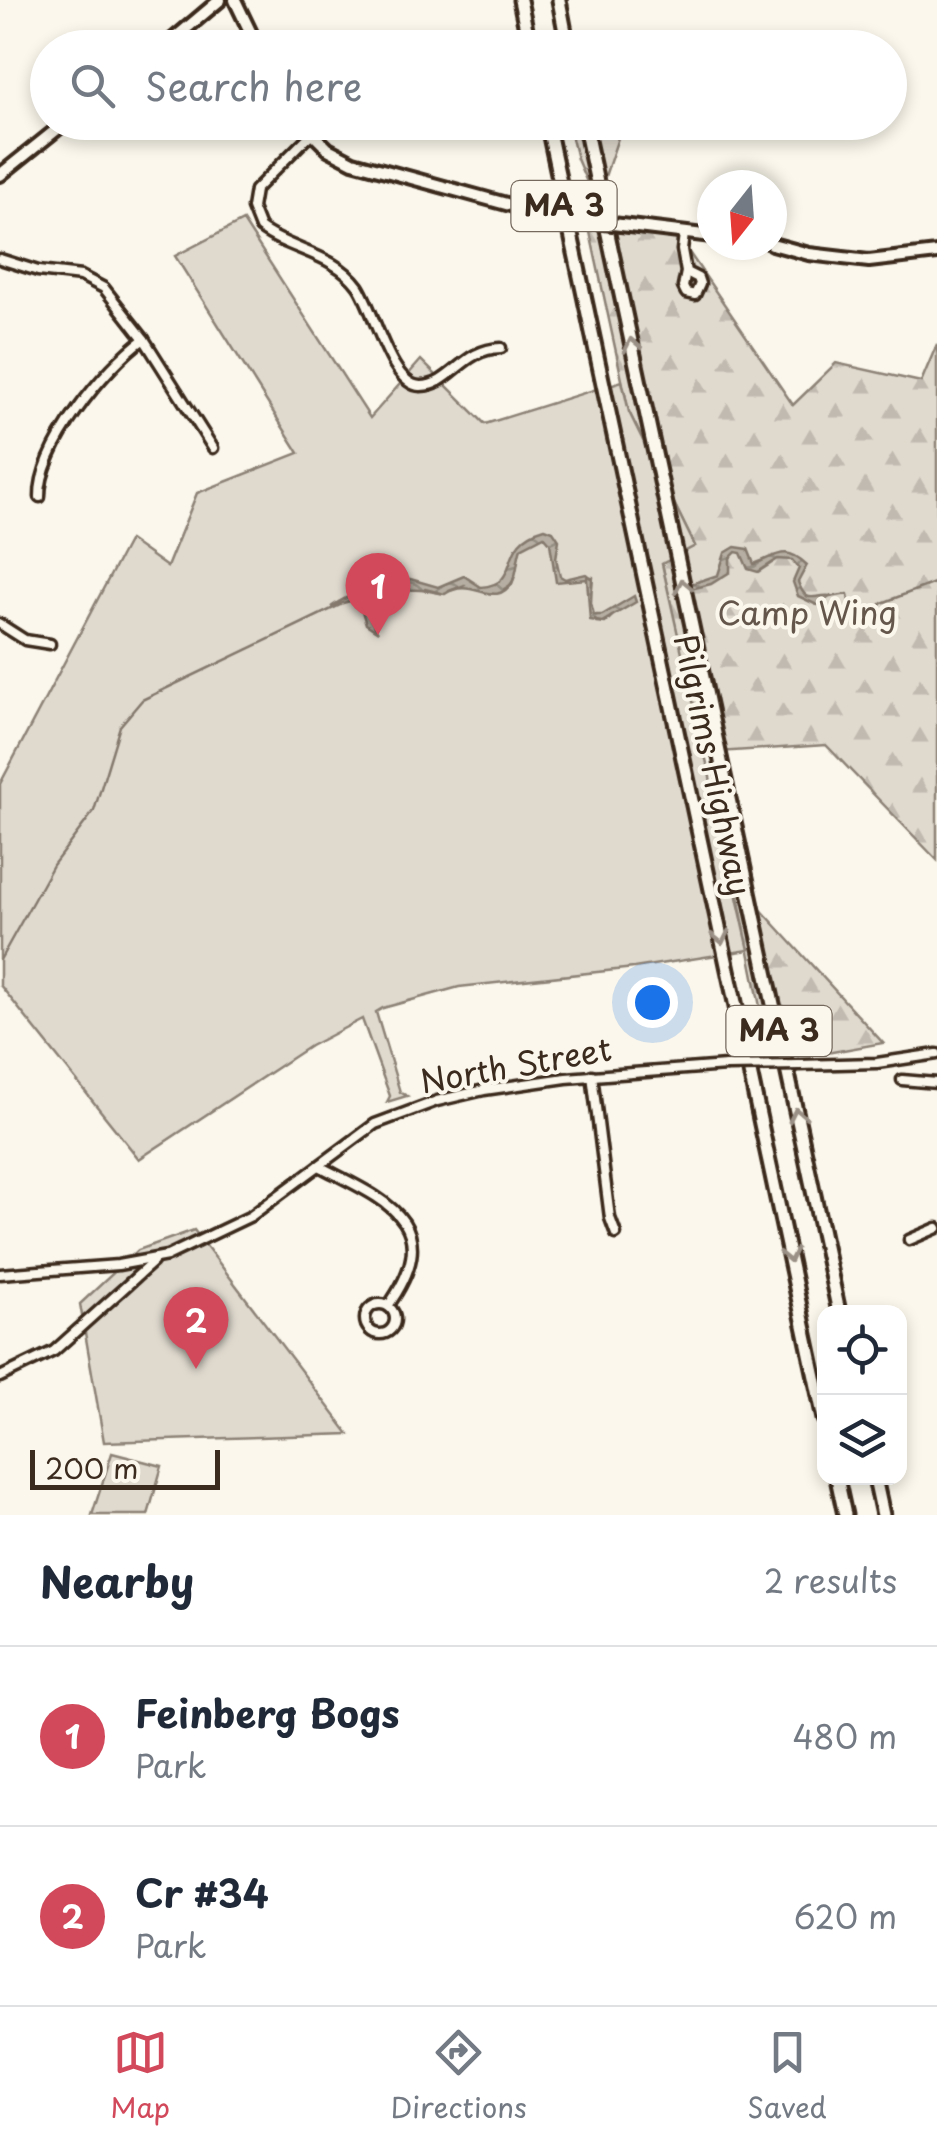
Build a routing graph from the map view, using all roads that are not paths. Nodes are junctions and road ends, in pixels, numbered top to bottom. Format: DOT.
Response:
graph roads {
  1 [pos="520,0"];
  2 [pos="558,0"];
  3 [pos="216,4"];
  4 [pos="238,6"];
  5 [pos="184,30"];
  6 [pos="249,30"];
  7 [pos="526,30"];
  8 [pos="564,30"];
  9 [pos="44,140"];
  10 [pos="305,140"];
  11 [pos="317,140"];
  12 [pos="551,140"];
  13 [pos="588,140"];
  14 [pos="0,175"];
  15 [pos="684,234"];
  16 [pos="697,235"];
  17 [pos="787,248"];
  18 [pos="937,253"];
  19 [pos="0,259"];
  20 [pos="686,272"];
  21 [pos="144,340"];
  22 [pos="502,348"];
  23 [pos="213,448"];
  24 [pos="40,497"];
  25 [pos="0,624"];
  26 [pos="50,644"];
  27 [pos="937,1054"];
  28 [pos="592,1075"];
  29 [pos="902,1080"];
  30 [pos="937,1083"];
  31 [pos="319,1166"];
  32 [pos="937,1228"];
  33 [pos="616,1234"];
  34 [pos="908,1240"];
  35 [pos="156,1259"];
  36 [pos="0,1274"];
  37 [pos="838,1305"];
  38 [pos="388,1306"];
  39 [pos="0,1377"];
  40 [pos="819,1395"];
  41 [pos="839,1485"];
  42 [pos="876,1485"];
  43 [pos="845,1515"];
  44 [pos="882,1515"];
  1 -- 7 [label="highway"];
  2 -- 8 [label="highway"];
  3 -- 4 [label="main road"];
  3 -- 5 [label="main road"];
  4 -- 6 [label="main road"];
  9 -- 14 [label="main road"];
  10 -- 22 [label="street"];
  11 -- 15 [label="main road, bridge"];
  12 -- 40 [label="highway, Pilgrims Highway / MA 3, one-way"];
  37 -- 13 [label="highway, Pilgrims Highway / MA 3, one-way"];
  15 -- 16 [label="main road"];
  15 -- 20 [label="street"];
  17 -- 18 [label="main road"];
  19 -- 21 [label="street"];
  21 -- 23 [label="street"];
  21 -- 24 [label="street"];
  25 -- 26 [label="street"];
  27 -- 28 [label="street, North Street, bridge"];
  28 -- 31 [label="street, North Street"];
  28 -- 33 [label="street"];
  29 -- 30 [label="street"];
  31 -- 35 [label="street, North Street"];
  31 -- 38 [label="street"];
  32 -- 34 [label="street"];
  35 -- 36 [label="street"];
  35 -- 39 [label="street"];
  38 -- 38 [label="street"];
  41 -- 43 [label="highway"];
  42 -- 44 [label="highway"];
}
